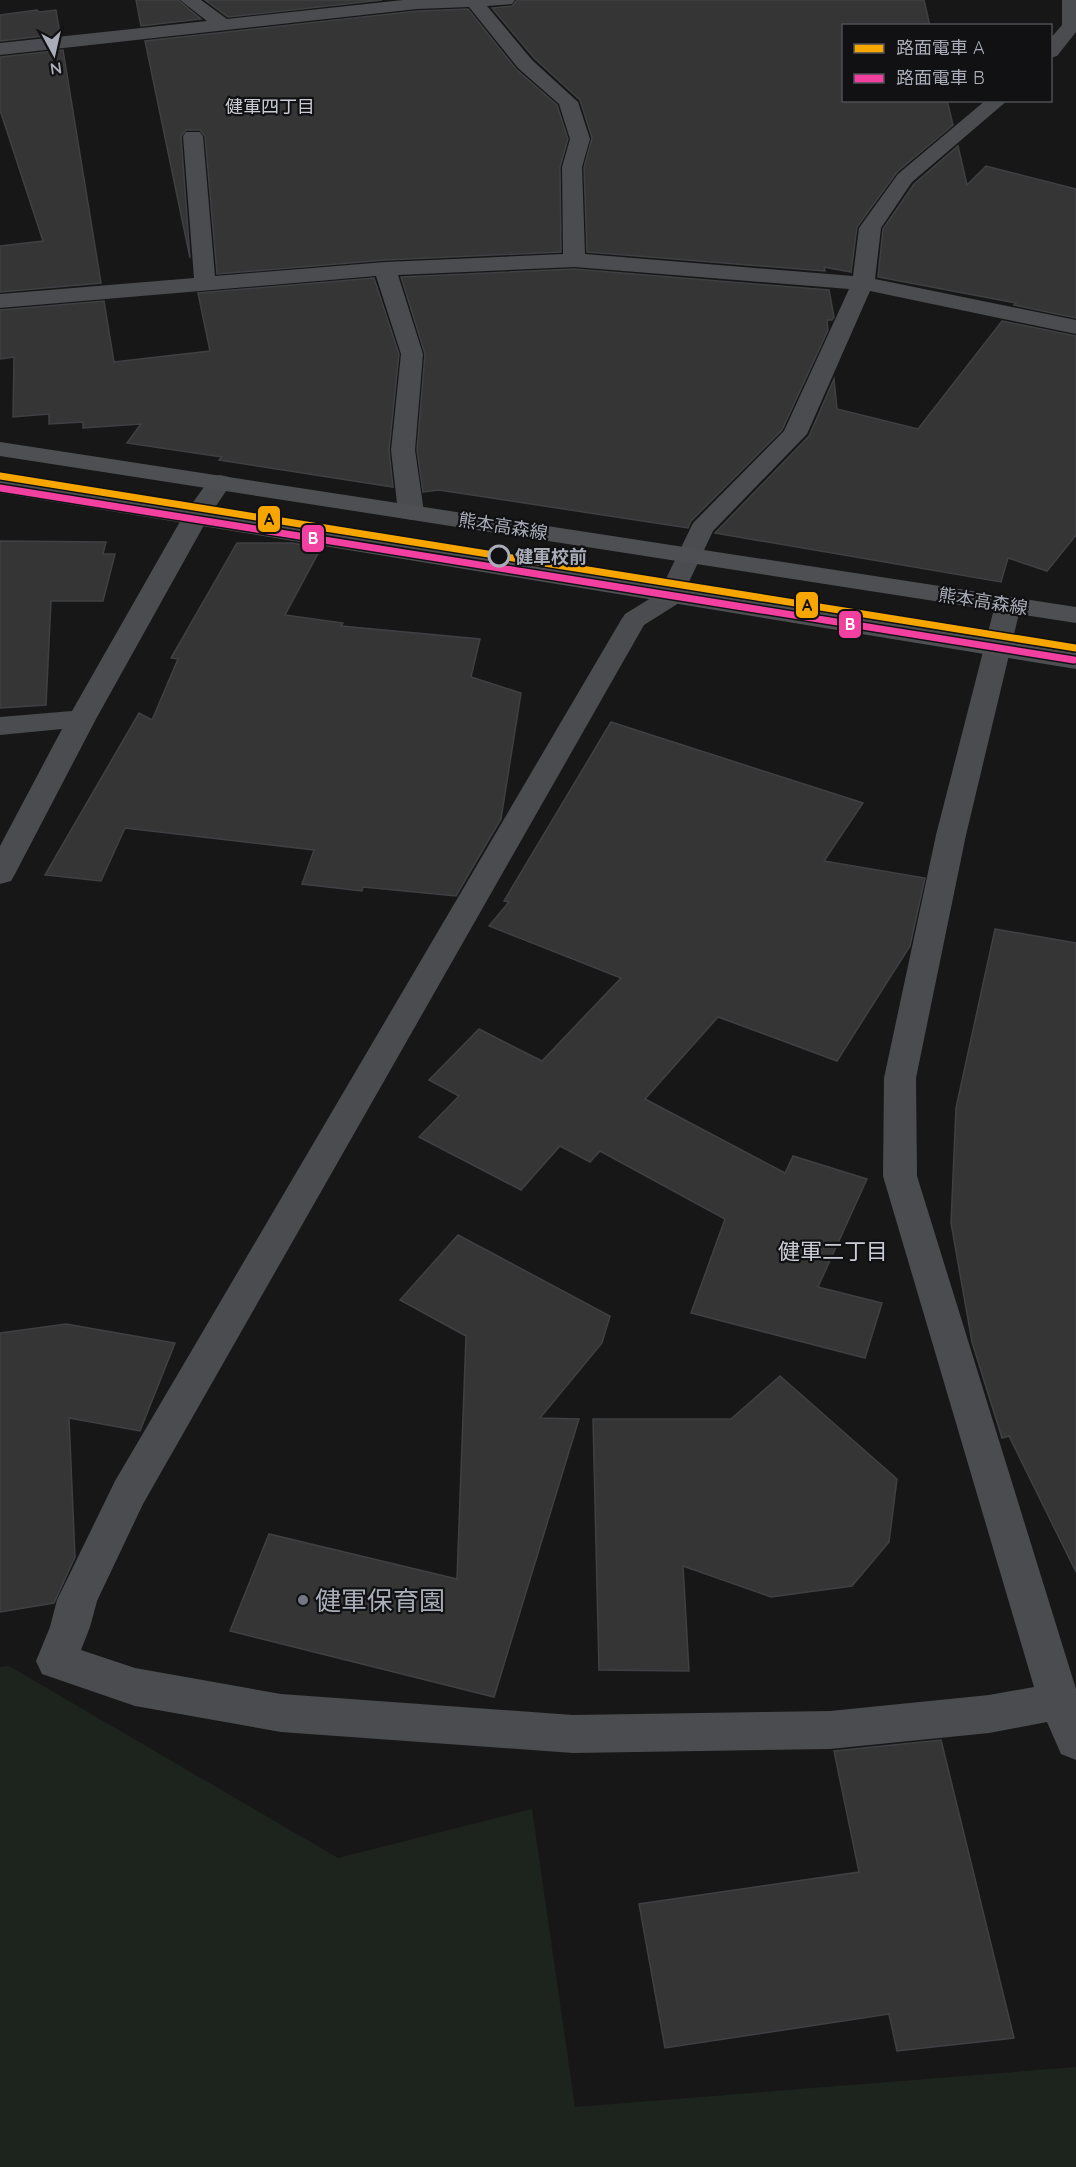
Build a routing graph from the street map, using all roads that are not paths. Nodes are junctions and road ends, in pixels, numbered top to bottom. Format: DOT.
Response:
graph roads {
  1 [pos="189,0"];
  2 [pos="506,0"];
  3 [pos="1071,0"];
  4 [pos="416,2"];
  5 [pos="474,2"];
  6 [pos="224,25"];
  7 [pos="0,49"];
  8 [pos="1052,50"];
  9 [pos="997,102"];
  10 [pos="193,136"];
  11 [pos="574,260"];
  12 [pos="385,269"];
  13 [pos="205,283"];
  14 [pos="863,283"];
  15 [pos="0,301"];
  16 [pos="1076,327"];
  17 [pos="0,449"];
  18 [pos="220,482"];
  19 [pos="0,486"];
  20 [pos="411,512"];
  21 [pos="195,518"];
  22 [pos="689,554"];
  23 [pos="670,597"];
  24 [pos="1008,605"];
  25 [pos="1076,615"];
  26 [pos="999,649"];
  27 [pos="1076,661"];
  28 [pos="82,719"];
  29 [pos="0,726"];
  30 [pos="0,874"];
  31 [pos="1059,1701"];
  32 [pos="1076,1740"];
  1 -- 6 [label="street"];
  2 -- 5 [label="street"];
  3 -- 8 [label="street"];
  4 -- 5 [label="street"];
  4 -- 6 [label="street"];
  5 -- 11 [label="street"];
  6 -- 7 [label="street"];
  9 -- 14 [label="street"];
  10 -- 13 [label="street"];
  11 -- 12 [label="street"];
  11 -- 14 [label="street"];
  12 -- 13 [label="street"];
  12 -- 20 [label="street"];
  13 -- 15 [label="street"];
  14 -- 16 [label="street"];
  14 -- 22 [label="street"];
  17 -- 18 [label="main road, 熊本高森線"];
  18 -- 20 [label="main road, 熊本高森線"];
  18 -- 21 [label="street"];
  19 -- 21 [label="main road, 熊本高森線"];
  20 -- 22 [label="main road, 熊本高森線"];
  21 -- 23 [label="main road, 熊本高森線"];
  21 -- 28 [label="street"];
  22 -- 23 [label="street"];
  22 -- 24 [label="main road, 熊本高森線"];
  23 -- 26 [label="main road, 熊本高森線"];
  23 -- 31 [label="street"];
  24 -- 25 [label="main road, 熊本高森線"];
  24 -- 26 [label="street"];
  26 -- 27 [label="main road, 熊本高森線"];
  26 -- 31 [label="street"];
  28 -- 29 [label="street"];
  28 -- 30 [label="street"];
  31 -- 32 [label="street"];
}
